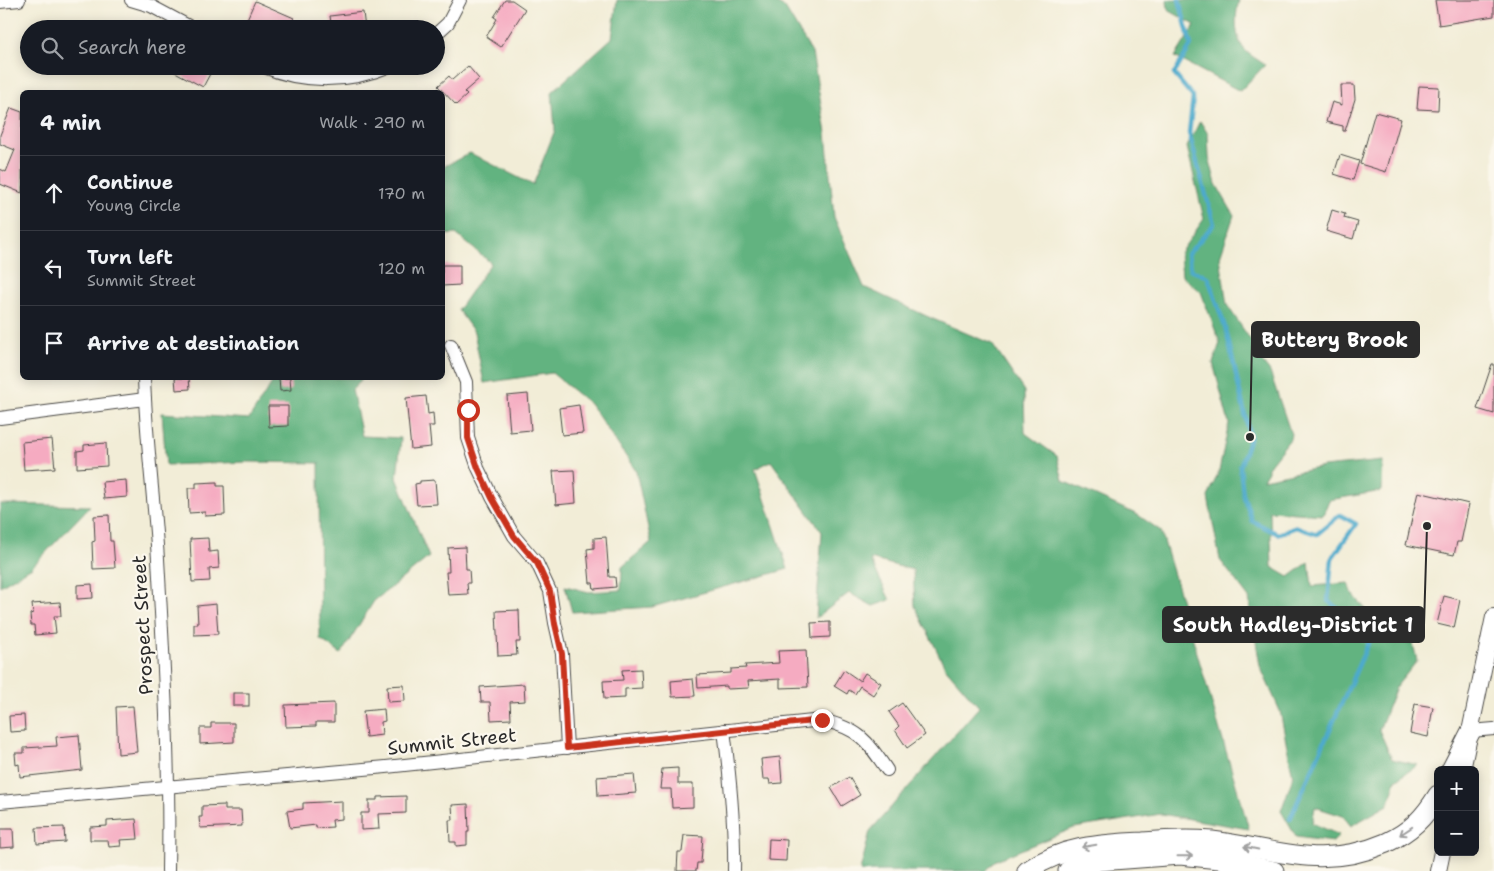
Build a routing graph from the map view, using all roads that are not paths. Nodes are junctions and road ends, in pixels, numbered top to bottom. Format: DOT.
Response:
graph roads {
  1 [pos="19,0"];
  2 [pos="131,0"];
  3 [pos="460,0"];
  4 [pos="0,2"];
  5 [pos="177,20"];
  6 [pos="445,26"];
  7 [pos="290,75"];
  8 [pos="362,75"];
  9 [pos="450,345"];
  10 [pos="144,380"];
  11 [pos="145,400"];
  12 [pos="0,418"];
  13 [pos="1494,617"];
  14 [pos="1494,729"];
  15 [pos="724,730"];
  16 [pos="1471,731"];
  17 [pos="567,748"];
  18 [pos="1453,766"];
  19 [pos="1463,766"];
  20 [pos="887,770"];
  21 [pos="169,787"];
  22 [pos="1434,801"];
  23 [pos="0,802"];
  24 [pos="1441,856"];
  25 [pos="168,871"];
  26 [pos="734,871"];
  27 [pos="1027,871"];
  28 [pos="1068,871"];
  29 [pos="1274,871"];
  30 [pos="1438,871"];
  1 -- 4 [label="street"];
  2 -- 5 [label="street"];
  3 -- 6 [label="street"];
  7 -- 8 [label="street"];
  9 -- 17 [label="street"];
  10 -- 11 [label="street, Prospect Street"];
  11 -- 12 [label="street"];
  11 -- 21 [label="street, Prospect Street"];
  13 -- 16 [label="main road"];
  14 -- 16 [label="street"];
  15 -- 17 [label="street, Summit Street"];
  15 -- 20 [label="street, Summit Street"];
  15 -- 26 [label="street"];
  16 -- 18 [label="main road"];
  16 -- 19 [label="main road"];
  17 -- 21 [label="street, Summit Street"];
  21 -- 23 [label="street, Summit Street"];
  21 -- 25 [label="street, Prospect Street"];
  22 -- 27 [label="main road, one-way"];
  24 -- 30 [label="main road"];
  28 -- 29 [label="main road, one-way"];
}
